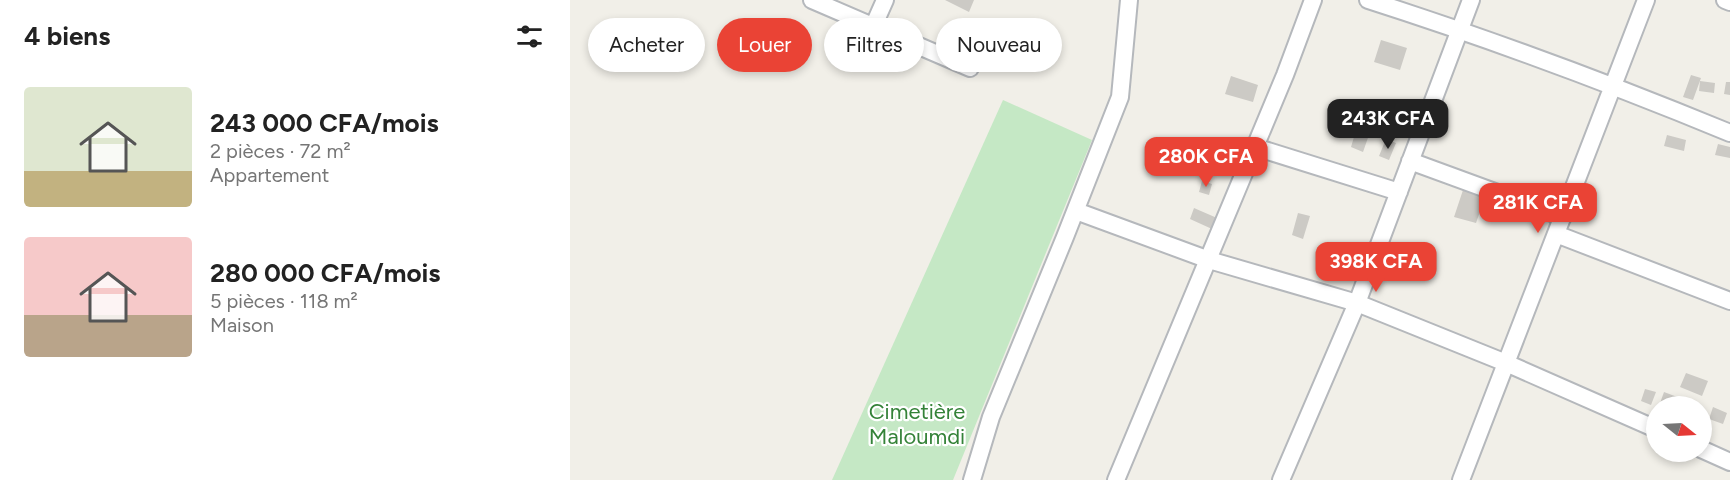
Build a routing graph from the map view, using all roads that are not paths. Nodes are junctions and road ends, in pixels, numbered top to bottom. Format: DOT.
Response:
graph roads {
  1 [pos="812,0"];
  2 [pos="885,0"];
  3 [pos="1130,0"];
  4 [pos="1313,0"];
  5 [pos="1368,0"];
  6 [pos="1471,0"];
  7 [pos="1646,0"];
  8 [pos="1725,0"];
  9 [pos="1730,2"];
  10 [pos="853,18"];
  11 [pos="877,18"];
  12 [pos="1459,29"];
  13 [pos="1614,86"];
  14 [pos="1730,133"];
  15 [pos="1255,147"];
  16 [pos="1410,161"];
  17 [pos="1399,192"];
  18 [pos="1076,211"];
  19 [pos="1563,217"];
  20 [pos="1556,234"];
  21 [pos="1209,260"];
  22 [pos="1730,301"];
  23 [pos="1356,303"];
  24 [pos="1506,363"];
  25 [pos="1646,425"];
  26 [pos="1712,454"];
  27 [pos="1730,462"];
  28 [pos="972,480"];
  29 [pos="1116,480"];
  30 [pos="1281,480"];
  31 [pos="1461,480"];
  1 -- 10 [label="street"];
  2 -- 11 [label="street"];
  3 -- 18 [label="street"];
  4 -- 15 [label="street"];
  5 -- 12 [label="street"];
  6 -- 12 [label="street"];
  7 -- 13 [label="street"];
  8 -- 9 [label="street"];
  12 -- 13 [label="street"];
  12 -- 16 [label="street"];
  13 -- 14 [label="street"];
  13 -- 19 [label="street"];
  15 -- 17 [label="street"];
  15 -- 21 [label="street"];
  16 -- 17 [label="street"];
  16 -- 19 [label="street"];
  17 -- 23 [label="street"];
  18 -- 21 [label="street"];
  18 -- 28 [label="street"];
  19 -- 20 [label="street"];
  20 -- 22 [label="street"];
  20 -- 24 [label="street"];
  21 -- 23 [label="street"];
  21 -- 29 [label="street"];
  23 -- 24 [label="street"];
  23 -- 30 [label="street"];
  24 -- 25 [label="street"];
  24 -- 31 [label="street"];
  26 -- 27 [label="street"];
}
